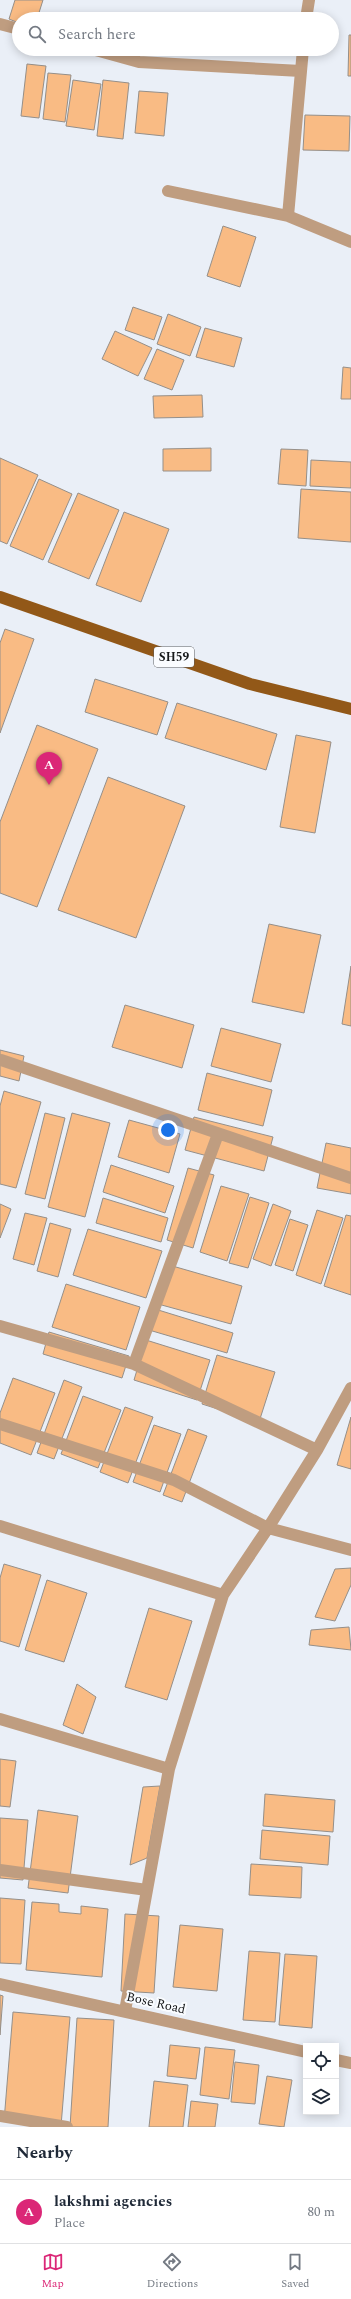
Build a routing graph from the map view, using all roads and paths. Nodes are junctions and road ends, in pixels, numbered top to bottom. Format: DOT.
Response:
graph roads {
  1 [pos="309,0"];
  2 [pos="307,12"];
  3 [pos="0,24"];
  4 [pos="12,27"];
  5 [pos="117,56"];
  6 [pos="302,56"];
  7 [pos="301,71"];
  8 [pos="168,191"];
  9 [pos="288,216"];
  10 [pos="351,242"];
  11 [pos="0,597"];
  12 [pos="351,709"];
  13 [pos="1,1060"];
  14 [pos="218,1134"];
  15 [pos="351,1178"];
  16 [pos="0,1326"];
  17 [pos="134,1364"];
  18 [pos="351,1388"];
  19 [pos="0,1424"];
  20 [pos="317,1450"];
  21 [pos="0,1526"];
  22 [pos="268,1528"];
  23 [pos="351,1550"];
  24 [pos="223,1595"];
  25 [pos="0,1719"];
  26 [pos="169,1769"];
  27 [pos="0,1870"];
  28 [pos="147,1890"];
  29 [pos="0,1984"];
  30 [pos="124,2011"];
  31 [pos="303,2051"];
  32 [pos="339,2061"];
  33 [pos="351,2063"];
  34 [pos="0,2116"];
  35 [pos="67,2127"];
  1 -- 2 [label="street"];
  3 -- 4 [label="street"];
  5 -- 7 [label="street"];
  6 -- 7 [label="street"];
  7 -- 9 [label="street"];
  8 -- 9 [label="street"];
  9 -- 10 [label="street"];
  11 -- 12 [label="main road, SH59"];
  13 -- 14 [label="street"];
  14 -- 15 [label="street"];
  14 -- 17 [label="street"];
  16 -- 17 [label="street"];
  17 -- 20 [label="street"];
  18 -- 20 [label="street"];
  19 -- 22 [label="street"];
  20 -- 22 [label="street"];
  21 -- 24 [label="street"];
  22 -- 23 [label="street"];
  22 -- 24 [label="street"];
  24 -- 26 [label="street"];
  25 -- 26 [label="street"];
  26 -- 28 [label="street"];
  27 -- 28 [label="street"];
  28 -- 30 [label="street"];
  29 -- 30 [label="street, Bose Road"];
  30 -- 31 [label="street, Bose Road"];
  32 -- 33 [label="street"];
  34 -- 35 [label="street"];
}
